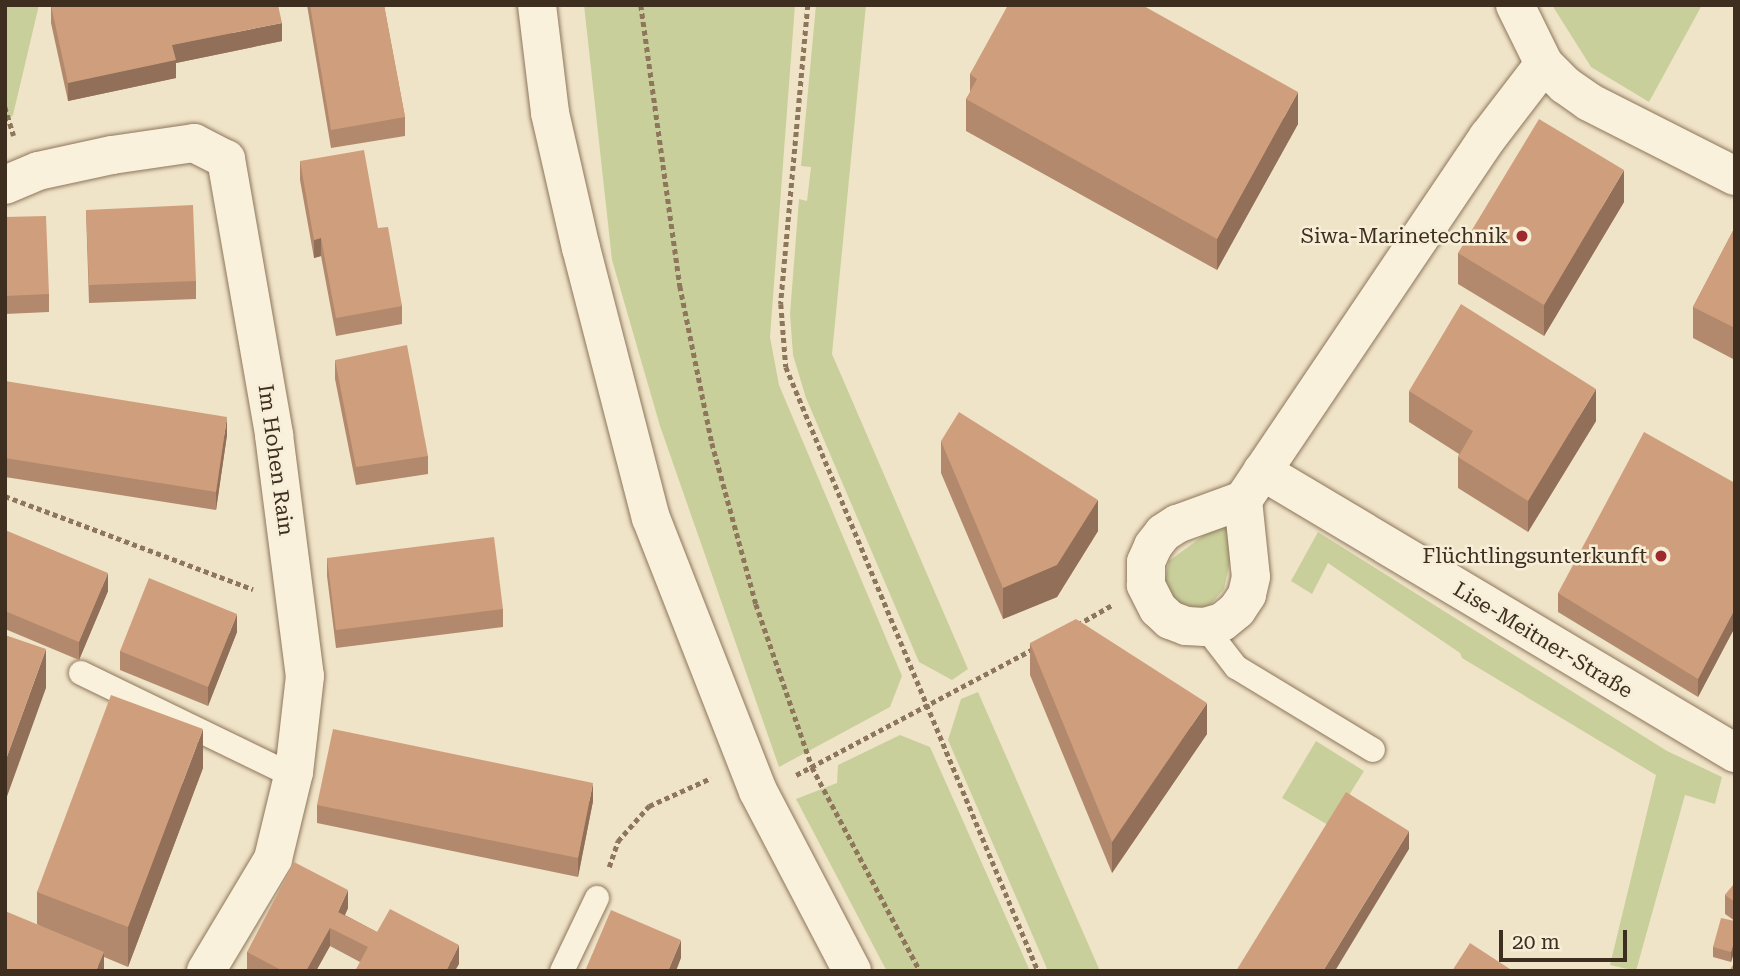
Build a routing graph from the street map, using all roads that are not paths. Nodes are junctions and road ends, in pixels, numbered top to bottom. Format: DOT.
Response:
graph roads {
  1 [pos="537,5"];
  2 [pos="1515,5"];
  3 [pos="1544,65"];
  4 [pos="1735,176"];
  5 [pos="5,185"];
  6 [pos="1253,486"];
  7 [pos="1205,626"];
  8 [pos="81,673"];
  9 [pos="1726,748"];
  10 [pos="1373,750"];
  11 [pos="293,776"];
  12 [pos="597,898"];
  13 [pos="206,971"];
  14 [pos="562,971"];
  15 [pos="852,971"];
  1 -- 15 [label="street"];
  2 -- 3 [label="street"];
  3 -- 4 [label="street"];
  3 -- 6 [label="street"];
  5 -- 11 [label="street, Im Hohen Rain"];
  6 -- 7 [label="street"];
  6 -- 7 [label="street"];
  6 -- 9 [label="street, Lise-Meitner-Straße"];
  7 -- 10 [label="lane"];
  8 -- 11 [label="lane"];
  11 -- 13 [label="street, Im Hohen Rain"];
  12 -- 14 [label="lane"];
}
